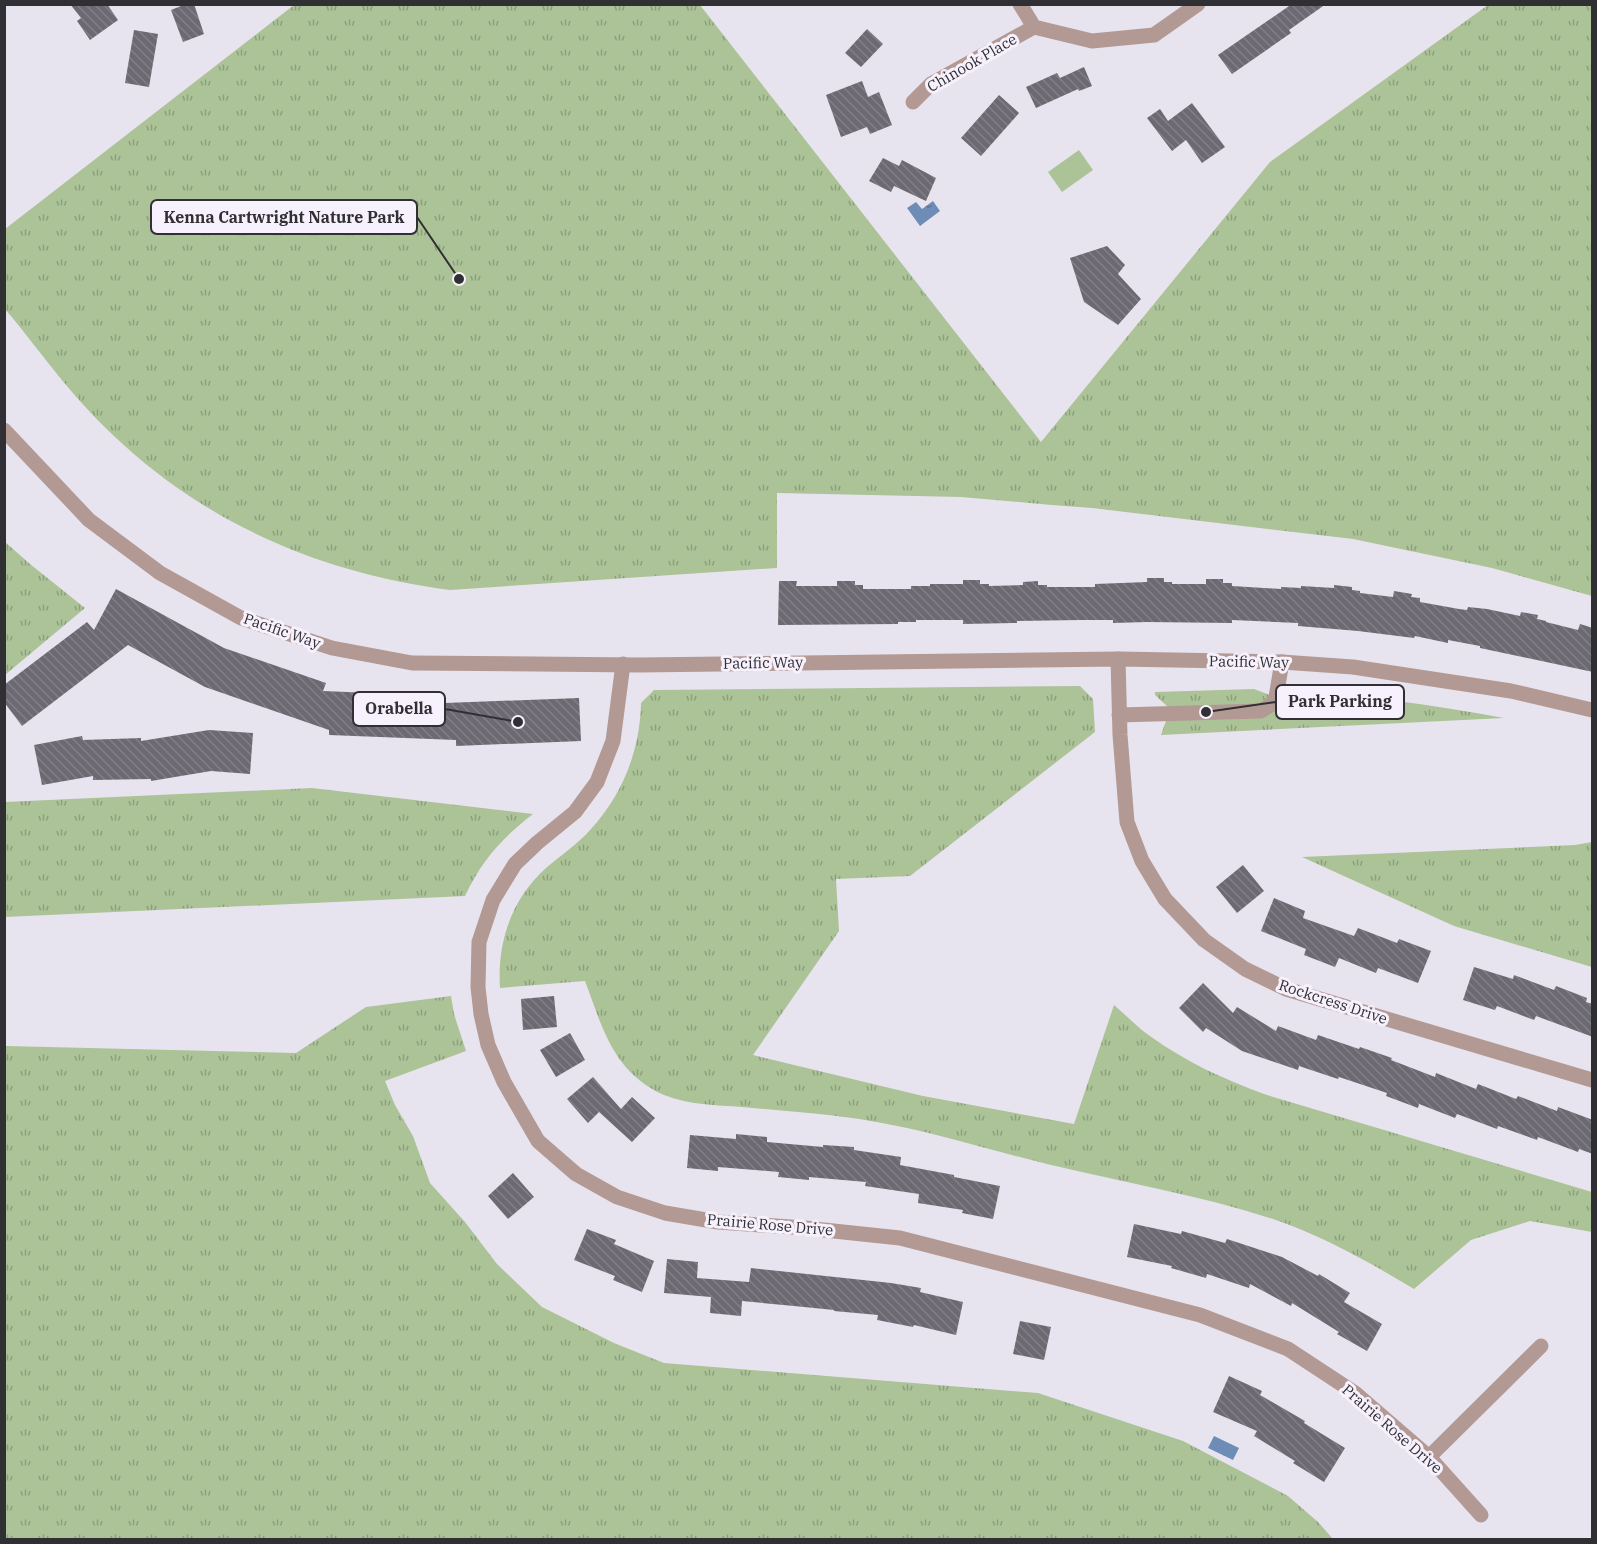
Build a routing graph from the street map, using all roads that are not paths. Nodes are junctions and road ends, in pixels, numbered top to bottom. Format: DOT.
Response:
graph roads {
  1 [pos="1020,4"];
  2 [pos="1198,4"];
  3 [pos="1034,27"];
  4 [pos="913,102"];
  5 [pos="4,430"];
  6 [pos="1118,659"];
  7 [pos="1282,662"];
  8 [pos="622,664"];
  9 [pos="1593,710"];
  10 [pos="1119,715"];
  11 [pos="1593,1080"];
  12 [pos="1541,1346"];
  13 [pos="1428,1457"];
  14 [pos="1481,1515"];
  1 -- 3 [label="street"];
  2 -- 3 [label="street"];
  3 -- 4 [label="street, Chinook Place"];
  5 -- 8 [label="street, Pacific Way"];
  6 -- 7 [label="street, Pacific Way"];
  6 -- 8 [label="street, Pacific Way"];
  6 -- 10 [label="street, Rockcress Drive"];
  7 -- 9 [label="street, Pacific Way"];
  7 -- 10 [label="street"];
  8 -- 13 [label="street, Prairie Rose Drive"];
  10 -- 11 [label="street, Rockcress Drive"];
  12 -- 13 [label="street"];
  13 -- 14 [label="street, Prairie Rose Drive"];
}
